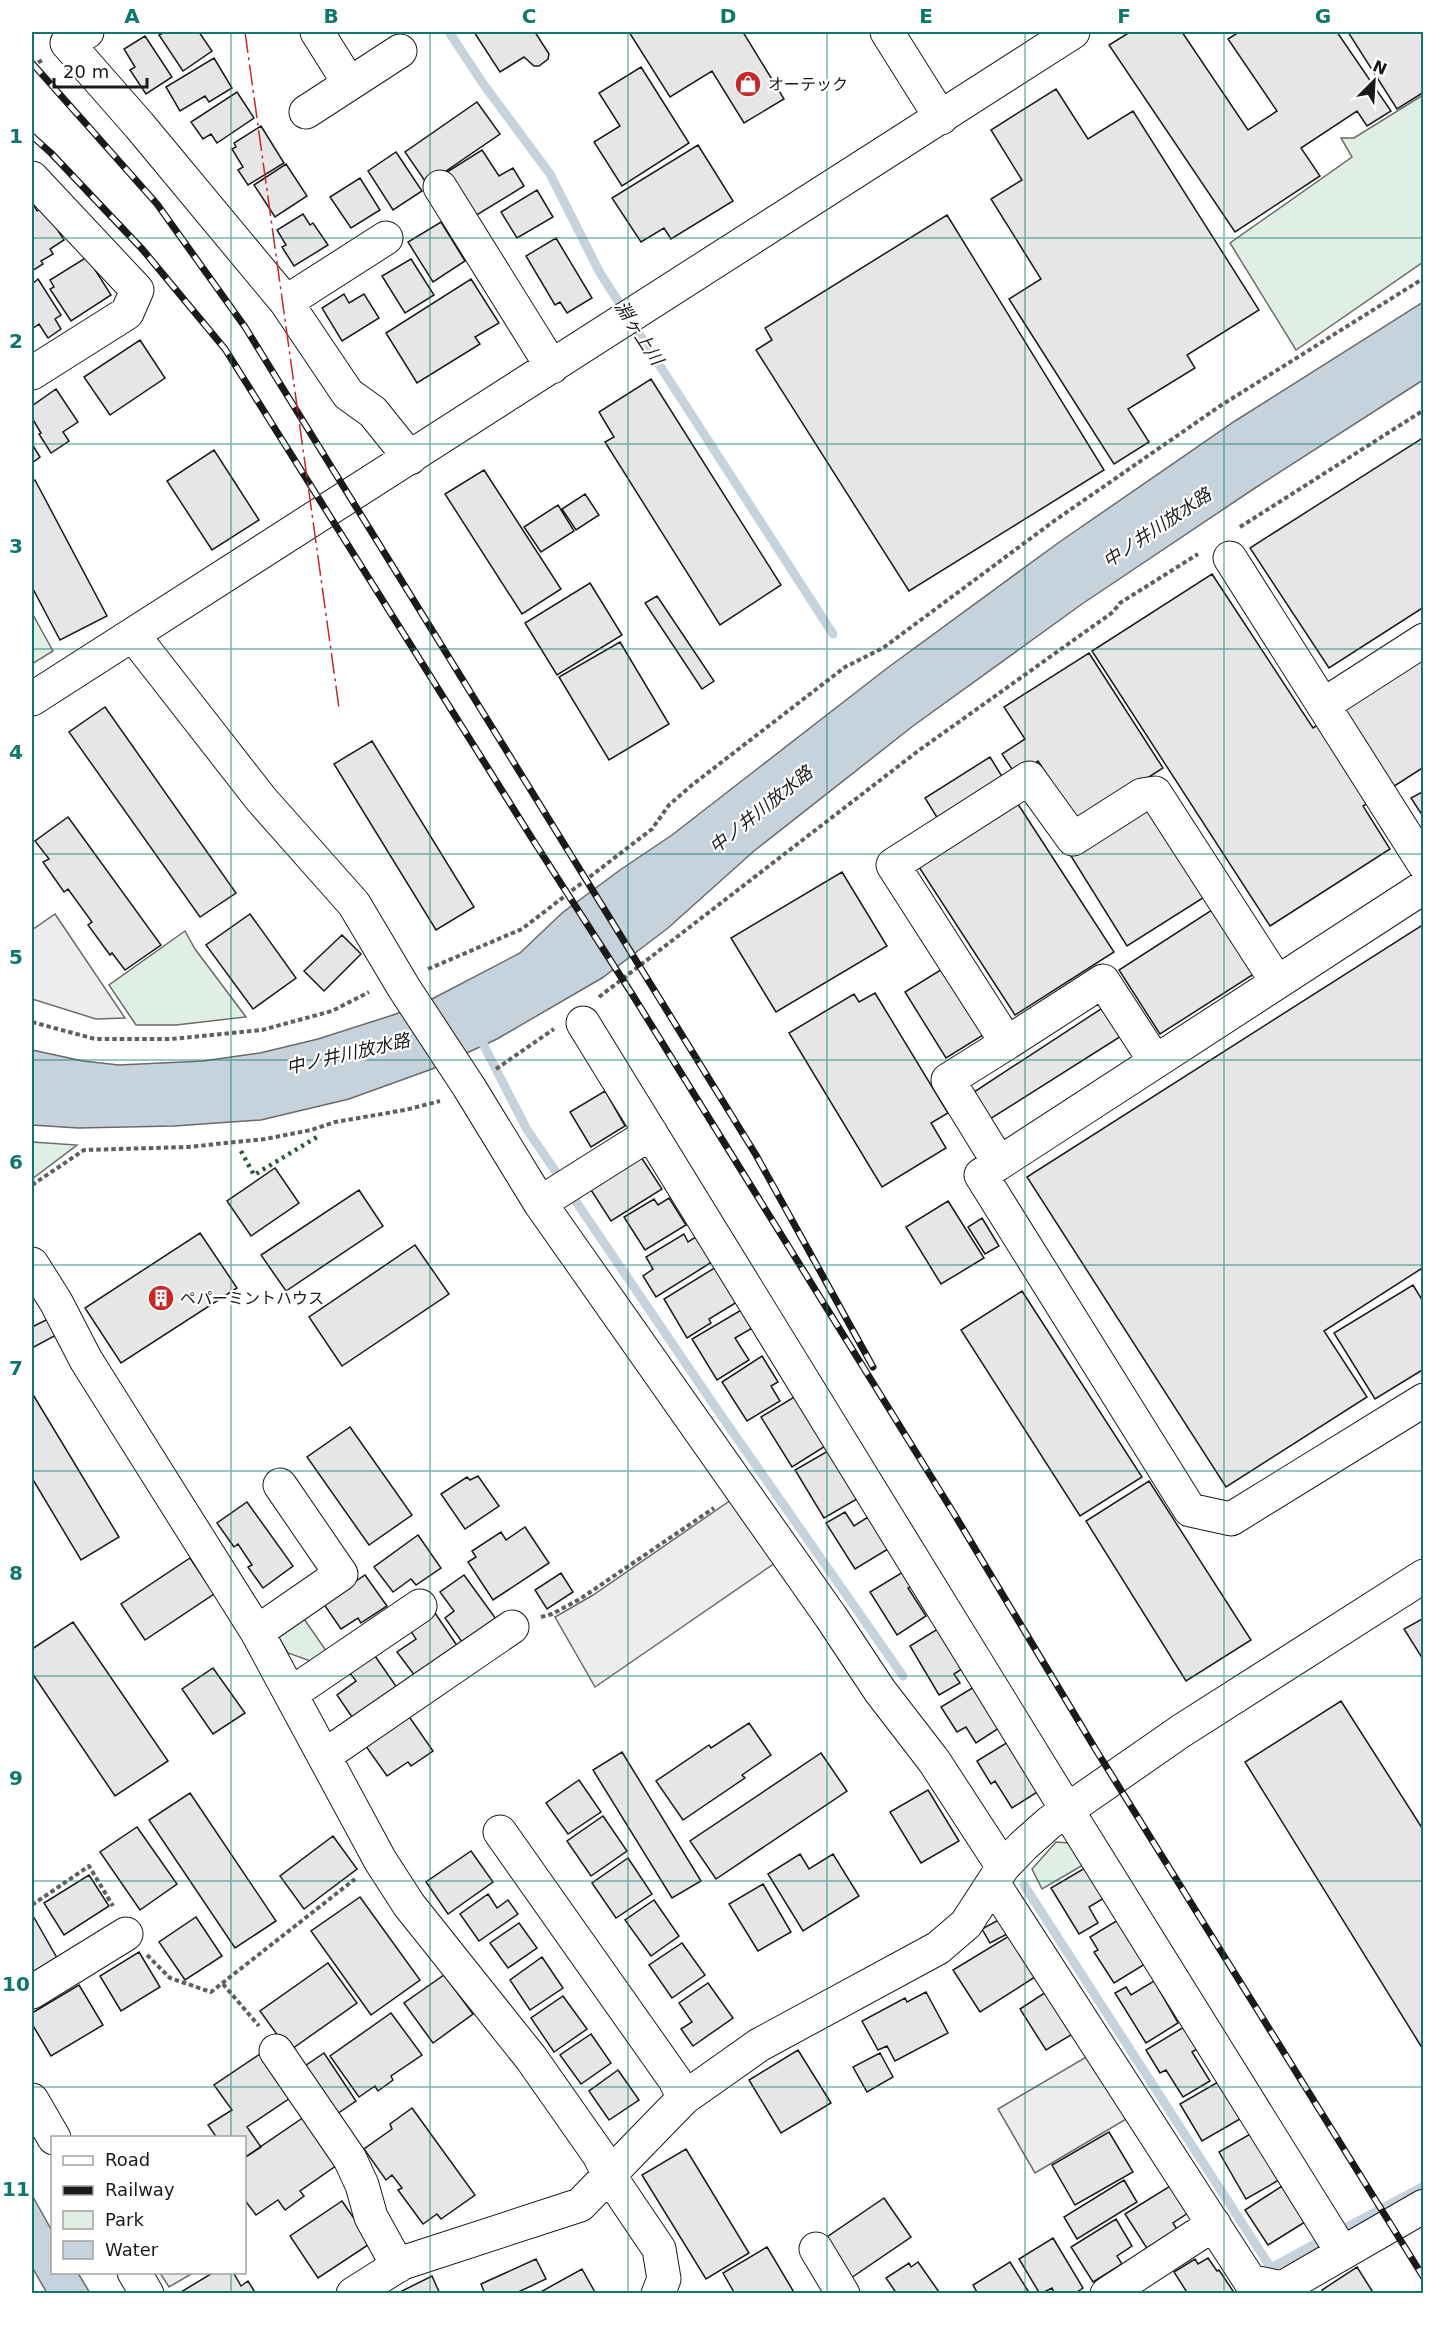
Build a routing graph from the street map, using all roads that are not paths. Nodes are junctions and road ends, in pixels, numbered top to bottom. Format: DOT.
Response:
graph roads {
  1 [pos="87,32"];
  2 [pos="317,32"];
  3 [pos="887,32"];
  4 [pos="1073,32"];
  5 [pos="400,51"];
  6 [pos="349,83"];
  7 [pos="306,112"];
  8 [pos="941,117"];
  9 [pos="32,178"];
  10 [pos="441,187"];
  11 [pos="387,238"];
  12 [pos="286,302"];
  13 [pos="552,367"];
  14 [pos="32,373"];
  15 [pos="411,458"];
  16 [pos="1221,548"];
  17 [pos="133,635"];
  18 [pos="1424,639"];
  19 [pos="32,699"];
  20 [pos="1323,705"];
  21 [pos="1424,864"];
  22 [pos="1424,887"];
  23 [pos="1276,982"];
  24 [pos="579,1016"];
  25 [pos="1007,1043"];
  26 [pos="1155,1061"];
  27 [pos="651,1133"];
  28 [pos="999,1163"];
  29 [pos="540,1203"];
  30 [pos="32,1264"];
  31 [pos="1424,1400"];
  32 [pos="280,1485"];
  33 [pos="1424,1576"];
  34 [pos="420,1606"];
  35 [pos="512,1627"];
  36 [pos="257,1632"];
  37 [pos="292,1694"];
  38 [pos="324,1756"];
  39 [pos="1067,1810"];
  40 [pos="500,1832"];
  41 [pos="998,1875"];
  42 [pos="127,1933"];
  43 [pos="32,1992"];
  44 [pos="276,2051"];
  45 [pos="684,2098"];
  46 [pos="32,2100"];
  47 [pos="53,2136"];
  48 [pos="609,2175"];
  49 [pos="1424,2206"];
  50 [pos="1214,2224"];
  51 [pos="816,2249"];
  52 [pos="1342,2252"];
  53 [pos="398,2266"];
  54 [pos="135,2274"];
  55 [pos="1284,2291"];
  56 [pos="147,2294"];
  57 [pos="353,2294"];
  58 [pos="658,2294"];
  59 [pos="843,2294"];
  60 [pos="1107,2294"];
  1 -- 12 [label="street"];
  2 -- 6 [label="street"];
  3 -- 8 [label="street"];
  4 -- 8 [label="street"];
  5 -- 6 [label="street"];
  6 -- 7 [label="street"];
  8 -- 13 [label="street"];
  9 -- 14 [label="street"];
  10 -- 13 [label="street"];
  11 -- 12 [label="street"];
  12 -- 15 [label="street"];
  13 -- 15 [label="street"];
  15 -- 17 [label="street"];
  16 -- 20 [label="street"];
  17 -- 19 [label="street"];
  17 -- 29 [label="street"];
  18 -- 20 [label="street"];
  20 -- 21 [label="street"];
  22 -- 23 [label="street"];
  23 -- 25 [label="street"];
  23 -- 26 [label="street"];
  24 -- 27 [label="street"];
  25 -- 26 [label="street"];
  25 -- 28 [label="street"];
  26 -- 28 [label="street"];
  27 -- 29 [label="street"];
  27 -- 39 [label="street"];
  28 -- 31 [label="street"];
  29 -- 41 [label="street"];
  30 -- 36 [label="street"];
  32 -- 36 [label="street"];
  33 -- 39 [label="street"];
  34 -- 37 [label="street"];
  35 -- 38 [label="street"];
  36 -- 37 [label="street"];
  37 -- 38 [label="street"];
  38 -- 48 [label="street"];
  39 -- 41 [label="street"];
  39 -- 52 [label="street"];
  40 -- 45 [label="street"];
  41 -- 45 [label="street"];
  41 -- 50 [label="street"];
  42 -- 43 [label="street"];
  44 -- 53 [label="street"];
  45 -- 48 [label="street"];
  46 -- 47 [label="street"];
  48 -- 53 [label="street"];
  48 -- 58 [label="street"];
  49 -- 52 [label="street"];
  50 -- 55 [label="street"];
  50 -- 60 [label="street"];
  51 -- 59 [label="street"];
  52 -- 55 [label="street"];
  53 -- 57 [label="street"];
  54 -- 56 [label="street"];
}
